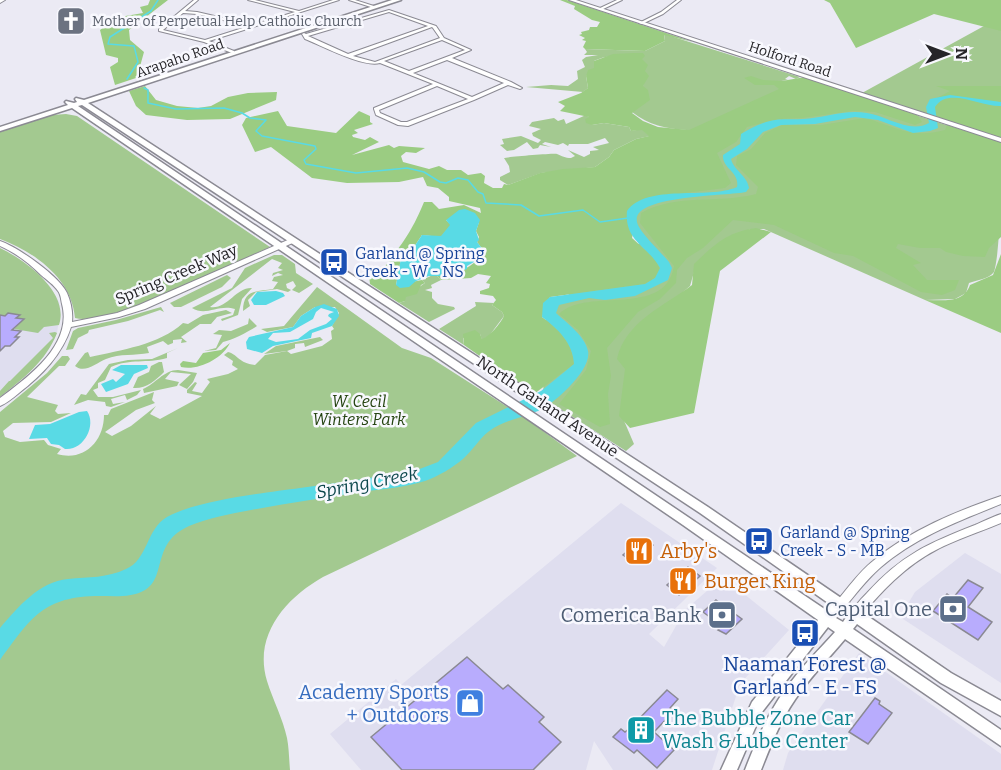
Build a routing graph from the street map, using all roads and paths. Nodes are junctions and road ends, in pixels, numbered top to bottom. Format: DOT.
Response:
graph roads {
  1 [pos="196,0"];
  2 [pos="250,0"];
  3 [pos="337,0"];
  4 [pos="351,0"];
  5 [pos="384,0"];
  6 [pos="398,0"];
  7 [pos="571,0"];
  8 [pos="620,0"];
  9 [pos="679,0"];
  10 [pos="371,6"];
  11 [pos="600,9"];
  12 [pos="182,12"];
  13 [pos="298,12"];
  14 [pos="641,23"];
  15 [pos="250,26"];
  16 [pos="429,26"];
  17 [pos="302,33"];
  18 [pos="442,39"];
  19 [pos="205,41"];
  20 [pos="229,51"];
  21 [pos="348,57"];
  22 [pos="447,58"];
  23 [pos="382,62"];
  24 [pos="409,73"];
  25 [pos="508,83"];
  26 [pos="437,84"];
  27 [pos="520,88"];
  28 [pos="472,99"];
  29 [pos="75,102"];
  30 [pos="49,113"];
  31 [pos="83,113"];
  32 [pos="0,127"];
  33 [pos="1001,140"];
  34 [pos="292,241"];
  35 [pos="0,243"];
  36 [pos="279,246"];
  37 [pos="67,325"];
  38 [pos="0,403"];
  39 [pos="1001,500"];
  40 [pos="970,513"];
  41 [pos="1001,518"];
  42 [pos="983,527"];
  43 [pos="840,605"];
  44 [pos="855,615"];
  45 [pos="826,619"];
  46 [pos="846,631"];
  47 [pos="1001,709"];
  48 [pos="1001,739"];
  49 [pos="729,770"];
  50 [pos="753,770"];
  1 -- 12 [label="street"];
  2 -- 13 [label="street"];
  3 -- 13 [label="street"];
  4 -- 10 [label="street"];
  5 -- 10 [label="main road, Arapaho Road"];
  6 -- 10 [label="main road, Arapaho Road"];
  7 -- 11 [label="street, Holford Road"];
  8 -- 11 [label="street"];
  9 -- 14 [label="street"];
  10 -- 17 [label="main road, Arapaho Road"];
  10 -- 20 [label="main road, Arapaho Road"];
  11 -- 14 [label="street, Holford Road"];
  12 -- 15 [label="street"];
  12 -- 19 [label="street"];
  13 -- 15 [label="street"];
  14 -- 33 [label="street, Holford Road"];
  15 -- 19 [label="street"];
  16 -- 17 [label="street"];
  16 -- 18 [label="street"];
  16 -- 21 [label="street"];
  17 -- 20 [label="main road, Arapaho Road"];
  17 -- 21 [label="street"];
  18 -- 22 [label="street"];
  18 -- 23 [label="street"];
  19 -- 20 [label="street"];
  20 -- 29 [label="main road, Arapaho Road"];
  21 -- 23 [label="street"];
  22 -- 24 [label="street"];
  22 -- 25 [label="street"];
  23 -- 24 [label="street"];
  24 -- 26 [label="street"];
  25 -- 27 [label="street"];
  25 -- 28 [label="street"];
  26 -- 28 [label="street"];
  26 -- 28 [label="street"];
  29 -- 30 [label="main road"];
  29 -- 31 [label="main road, North Garland Avenue"];
  29 -- 32 [label="main road"];
  29 -- 34 [label="main road, North Garland Avenue"];
  30 -- 31 [label="main road"];
  30 -- 32 [label="main road"];
  31 -- 36 [label="main road, North Garland Avenue"];
  34 -- 36 [label="street, Spring Creek Way"];
  34 -- 43 [label="main road, North Garland Avenue"];
  35 -- 37 [label="street"];
  36 -- 37 [label="street, Spring Creek Way"];
  36 -- 45 [label="main road, North Garland Avenue"];
  37 -- 38 [label="street"];
  39 -- 40 [label="street"];
  40 -- 42 [label="street"];
  40 -- 43 [label="street"];
  41 -- 42 [label="street"];
  42 -- 44 [label="street"];
  43 -- 44 [label="main road, North Garland Avenue"];
  43 -- 45 [label="main road"];
  44 -- 46 [label="main road"];
  44 -- 47 [label="main road, North Garland Avenue"];
  45 -- 46 [label="main road, North Garland Avenue"];
  45 -- 49 [label="main road"];
  46 -- 48 [label="main road, North Garland Avenue"];
  46 -- 50 [label="main road"];
}
